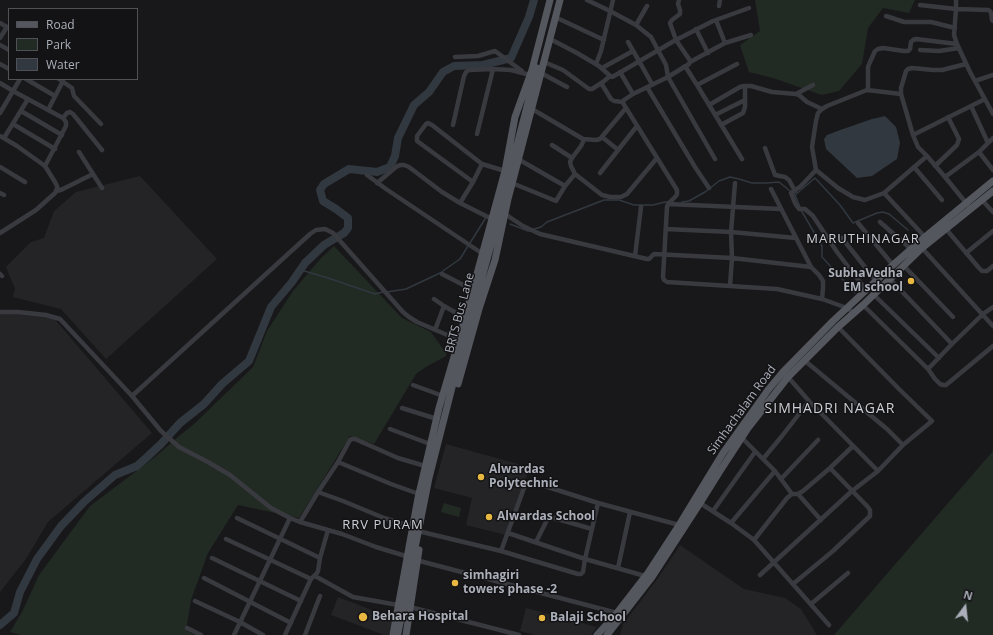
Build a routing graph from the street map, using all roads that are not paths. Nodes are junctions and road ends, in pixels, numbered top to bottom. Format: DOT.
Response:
graph roads {
  1 [pos="550,0"];
  2 [pos="554,0"];
  3 [pos="560,0"];
  4 [pos="587,0"];
  5 [pos="613,0"];
  6 [pos="678,0"];
  7 [pos="720,0"];
  8 [pos="956,0"];
  9 [pos="920,5"];
  10 [pos="647,6"];
  11 [pos="720,6"];
  12 [pos="749,8"];
  13 [pos="956,9"];
  14 [pos="610,11"];
  15 [pos="886,16"];
  16 [pos="555,17"];
  17 [pos="716,20"];
  18 [pos="993,21"];
  19 [pos="0,23"];
  20 [pos="636,25"];
  21 [pos="955,28"];
  22 [pos="696,29"];
  23 [pos="750,35"];
  24 [pos="0,38"];
  25 [pos="550,40"];
  26 [pos="604,40"];
  27 [pos="676,40"];
  28 [pos="628,42"];
  29 [pos="725,43"];
  30 [pos="958,46"];
  31 [pos="920,50"];
  32 [pos="633,51"];
  33 [pos="658,51"];
  34 [pos="708,53"];
  35 [pos="456,57"];
  36 [pos="640,61"];
  37 [pos="544,62"];
  38 [pos="690,62"];
  39 [pos="596,64"];
  40 [pos="737,64"];
  41 [pos="966,64"];
  42 [pos="685,66"];
  43 [pos="602,68"];
  44 [pos="493,69"];
  45 [pos="620,72"];
  46 [pos="541,73"];
  47 [pos="528,74"];
  48 [pos="993,75"];
  49 [pos="610,76"];
  50 [pos="668,77"];
  51 [pos="19,80"];
  52 [pos="28,80"];
  53 [pos="61,80"];
  54 [pos="975,81"];
  55 [pos="0,83"];
  56 [pos="602,83"];
  57 [pos="813,84"];
  58 [pos="697,85"];
  59 [pos="649,86"];
  60 [pos="744,86"];
  61 [pos="567,87"];
  62 [pos="867,90"];
  63 [pos="13,91"];
  64 [pos="633,94"];
  65 [pos="796,94"];
  66 [pos="901,94"];
  67 [pos="55,96"];
  68 [pos="28,99"];
  69 [pos="985,99"];
  70 [pos="745,100"];
  71 [pos="0,101"];
  72 [pos="623,102"];
  73 [pos="5,104"];
  74 [pos="709,105"];
  75 [pos="971,106"];
  76 [pos="626,108"];
  77 [pos="532,109"];
  78 [pos="822,109"];
  79 [pos="48,110"];
  80 [pos="21,111"];
  81 [pos="0,113"];
  82 [pos="993,114"];
  83 [pos="715,115"];
  84 [pos="948,117"];
  85 [pos="63,118"];
  86 [pos="13,124"];
  87 [pos="101,124"];
  88 [pos="453,125"];
  89 [pos="721,125"];
  90 [pos="637,126"];
  91 [pos="477,134"];
  92 [pos="62,135"];
  93 [pos="913,135"];
  94 [pos="2,137"];
  95 [pos="602,137"];
  96 [pos="993,138"];
  97 [pos="583,139"];
  98 [pos="988,143"];
  99 [pos="552,145"];
  100 [pos="765,148"];
  101 [pos="54,149"];
  102 [pos="617,149"];
  103 [pos="102,150"];
  104 [pos="79,152"];
  105 [pos="979,152"];
  106 [pos="926,156"];
  107 [pos="572,158"];
  108 [pos="657,158"];
  109 [pos="518,159"];
  110 [pos="715,159"];
  111 [pos="742,159"];
  112 [pos="482,164"];
  113 [pos="45,166"];
  114 [pos="935,166"];
  115 [pos="0,167"];
  116 [pos="914,167"];
  117 [pos="816,170"];
  118 [pos="993,170"];
  119 [pos="505,171"];
  120 [pos="600,173"];
  121 [pos="93,174"];
  122 [pos="366,174"];
  123 [pos="575,174"];
  124 [pos="945,177"];
  125 [pos="993,181"];
  126 [pos="24,182"];
  127 [pos="473,182"];
  128 [pos="377,183"];
  129 [pos="512,183"];
  130 [pos="735,183"];
  131 [pos="565,186"];
  132 [pos="102,188"];
  133 [pos="709,188"];
  134 [pos="771,189"];
  135 [pos="57,191"];
  136 [pos="993,191"];
  137 [pos="793,192"];
  138 [pos="884,193"];
  139 [pos="942,200"];
  140 [pos="982,200"];
  141 [pos="670,202"];
  142 [pos="460,203"];
  143 [pos="969,206"];
  144 [pos="641,207"];
  145 [pos="733,207"];
  146 [pos="781,209"];
  147 [pos="993,212"];
  148 [pos="505,214"];
  149 [pos="492,219"];
  150 [pos="880,222"];
  151 [pos="858,223"];
  152 [pos="666,229"];
  153 [pos="946,229"];
  154 [pos="993,231"];
  155 [pos="731,232"];
  156 [pos="0,233"];
  157 [pos="925,237"];
  158 [pos="796,238"];
  159 [pos="842,238"];
  160 [pos="920,246"];
  161 [pos="911,249"];
  162 [pos="966,253"];
  163 [pos="483,254"];
  164 [pos="664,255"];
  165 [pos="635,256"];
  166 [pos="732,258"];
  167 [pos="893,265"];
  168 [pos="904,266"];
  169 [pos="993,266"];
  170 [pos="811,267"];
  171 [pos="442,274"];
  172 [pos="890,279"];
  173 [pos="876,281"];
  174 [pos="730,286"];
  175 [pos="473,290"];
  176 [pos="866,290"];
  177 [pos="874,294"];
  178 [pos="434,299"];
  179 [pos="822,299"];
  180 [pos="863,305"];
  181 [pos="444,306"];
  182 [pos="993,307"];
  183 [pos="847,308"];
  184 [pos="0,312"];
  185 [pos="854,313"];
  186 [pos="983,314"];
  187 [pos="954,317"];
  188 [pos="465,318"];
  189 [pos="993,326"];
  190 [pos="838,327"];
  191 [pos="435,330"];
  192 [pos="459,340"];
  193 [pos="952,344"];
  194 [pos="993,346"];
  195 [pos="939,358"];
  196 [pos="804,360"];
  197 [pos="928,369"];
  198 [pos="786,374"];
  199 [pos="413,385"];
  200 [pos="132,396"];
  201 [pos="443,396"];
  202 [pos="808,401"];
  203 [pos="402,408"];
  204 [pos="437,419"];
  205 [pos="390,429"];
  206 [pos="742,438"];
  207 [pos="818,440"];
  208 [pos="430,444"];
  209 [pos="903,445"];
  210 [pos="853,446"];
  211 [pos="755,452"];
  212 [pos="763,460"];
  213 [pos="338,462"];
  214 [pos="425,466"];
  215 [pos="830,468"];
  216 [pos="775,471"];
  217 [pos="878,471"];
  218 [pos="781,479"];
  219 [pos="852,491"];
  220 [pos="318,492"];
  221 [pos="419,494"];
  222 [pos="792,494"];
  223 [pos="798,494"];
  224 [pos="697,501"];
  225 [pos="598,503"];
  226 [pos="713,511"];
  227 [pos="630,512"];
  228 [pos="237,518"];
  229 [pos="290,518"];
  230 [pos="821,520"];
  231 [pos="300,522"];
  232 [pos="731,523"];
  233 [pos="679,525"];
  234 [pos="412,527"];
  235 [pos="592,529"];
  236 [pos="328,530"];
  237 [pos="422,532"];
  238 [pos="508,533"];
  239 [pos="226,539"];
  240 [pos="280,539"];
  241 [pos="754,540"];
  242 [pos="536,542"];
  243 [pos="501,551"];
  244 [pos="212,558"];
  245 [pos="320,558"];
  246 [pos="412,558"];
  247 [pos="586,559"];
  248 [pos="269,560"];
  249 [pos="773,562"];
  250 [pos="618,568"];
  251 [pos="848,573"];
  252 [pos="648,575"];
  253 [pos="760,575"];
  254 [pos="313,577"];
  255 [pos="204,578"];
  256 [pos="260,582"];
  257 [pos="793,584"];
  258 [pos="320,596"];
  259 [pos="196,601"];
  260 [pos="301,601"];
  261 [pos="250,602"];
  262 [pos="811,604"];
  263 [pos="398,605"];
  264 [pos="410,607"];
  265 [pos="617,613"];
  266 [pos="240,622"];
  267 [pos="290,622"];
  268 [pos="829,625"];
  269 [pos="187,628"];
  270 [pos="201,635"];
  271 [pos="234,635"];
  272 [pos="263,635"];
  273 [pos="285,635"];
  274 [pos="305,635"];
  275 [pos="393,635"];
  276 [pos="398,635"];
  277 [pos="406,635"];
  278 [pos="519,635"];
  279 [pos="597,635"];
  280 [pos="606,635"];
  1 -- 47 [label="main road"];
  2 -- 246 [label="main road, BRTS Bus Lane"];
  3 -- 16 [label="main road"];
  4 -- 14 [label="street"];
  5 -- 14 [label="street"];
  6 -- 27 [label="street"];
  7 -- 11 [label="street"];
  8 -- 13 [label="street"];
  9 -- 13 [label="street"];
  10 -- 20 [label="street"];
  12 -- 17 [label="street"];
  13 -- 18 [label="street"];
  13 -- 21 [label="street"];
  14 -- 20 [label="street"];
  14 -- 26 [label="street"];
  15 -- 21 [label="street"];
  16 -- 25 [label="main road"];
  16 -- 26 [label="street"];
  17 -- 22 [label="street"];
  17 -- 29 [label="street"];
  19 -- 24 [label="street"];
  20 -- 33 [label="street"];
  21 -- 30 [label="street"];
  22 -- 27 [label="street"];
  22 -- 34 [label="street"];
  23 -- 29 [label="street"];
  25 -- 37 [label="main road"];
  25 -- 39 [label="street"];
  26 -- 39 [label="street"];
  27 -- 33 [label="street"];
  27 -- 38 [label="street"];
  28 -- 32 [label="street"];
  29 -- 34 [label="street"];
  30 -- 31 [label="street"];
  30 -- 41 [label="street"];
  30 -- 62 [label="street"];
  32 -- 36 [label="street"];
  32 -- 43 [label="street"];
  33 -- 36 [label="street"];
  33 -- 50 [label="street"];
  34 -- 38 [label="street"];
  35 -- 47 [label="street"];
  36 -- 45 [label="street"];
  36 -- 59 [label="street"];
  37 -- 46 [label="main road"];
  37 -- 56 [label="street"];
  38 -- 42 [label="street"];
  39 -- 43 [label="street"];
  40 -- 58 [label="street"];
  41 -- 54 [label="street"];
  41 -- 66 [label="street"];
  42 -- 50 [label="street"];
  42 -- 58 [label="street"];
  43 -- 49 [label="street"];
  44 -- 47 [label="street"];
  44 -- 88 [label="street"];
  44 -- 91 [label="street"];
  45 -- 49 [label="street"];
  45 -- 64 [label="street"];
  46 -- 61 [label="street"];
  46 -- 77 [label="main road"];
  47 -- 119 [label="main road"];
  48 -- 54 [label="street"];
  49 -- 56 [label="street"];
  50 -- 59 [label="street"];
  50 -- 110 [label="street"];
  51 -- 63 [label="street"];
  52 -- 67 [label="street"];
  53 -- 67 [label="street"];
  53 -- 87 [label="street"];
  54 -- 69 [label="street"];
  55 -- 63 [label="street"];
  56 -- 72 [label="street"];
  57 -- 65 [label="street"];
  58 -- 74 [label="street"];
  59 -- 64 [label="street"];
  59 -- 133 [label="street"];
  60 -- 65 [label="street"];
  60 -- 70 [label="street"];
  60 -- 74 [label="street"];
  62 -- 66 [label="street"];
  62 -- 78 [label="street"];
  63 -- 68 [label="street"];
  63 -- 73 [label="street"];
  64 -- 72 [label="street"];
  65 -- 78 [label="street"];
  66 -- 93 [label="street"];
  67 -- 79 [label="street"];
  68 -- 79 [label="street"];
  68 -- 80 [label="street"];
  69 -- 75 [label="street"];
  69 -- 82 [label="street"];
  70 -- 83 [label="street"];
  70 -- 89 [label="street"];
  71 -- 73 [label="street"];
  72 -- 76 [label="street"];
  73 -- 81 [label="street"];
  74 -- 83 [label="street"];
  75 -- 84 [label="street"];
  75 -- 98 [label="street"];
  76 -- 90 [label="street"];
  76 -- 95 [label="street"];
  77 -- 97 [label="street"];
  77 -- 109 [label="main road"];
  78 -- 117 [label="street"];
  79 -- 85 [label="street"];
  80 -- 86 [label="street"];
  80 -- 92 [label="street"];
  83 -- 89 [label="street"];
  84 -- 93 [label="street"];
  84 -- 114 [label="street"];
  85 -- 92 [label="street"];
  85 -- 103 [label="street"];
  86 -- 94 [label="street"];
  86 -- 101 [label="street"];
  89 -- 111 [label="street"];
  90 -- 108 [label="street"];
  90 -- 120 [label="street"];
  92 -- 101 [label="street"];
  93 -- 106 [label="street"];
  94 -- 113 [label="street"];
  95 -- 97 [label="street"];
  95 -- 102 [label="street"];
  96 -- 98 [label="street"];
  97 -- 107 [label="street"];
  98 -- 105 [label="street"];
  99 -- 107 [label="street"];
  100 -- 137 [label="street"];
  101 -- 113 [label="street"];
  104 -- 121 [label="street"];
  105 -- 118 [label="street"];
  105 -- 124 [label="street"];
  106 -- 114 [label="street"];
  106 -- 116 [label="street"];
  107 -- 123 [label="street"];
  108 -- 123 [label="street"];
  108 -- 141 [label="street"];
  109 -- 129 [label="main road"];
  109 -- 131 [label="street"];
  112 -- 119 [label="street"];
  112 -- 127 [label="street"];
  112 -- 127 [label="street"];
  113 -- 135 [label="street"];
  114 -- 124 [label="street"];
  115 -- 126 [label="street"];
  116 -- 138 [label="street"];
  116 -- 139 [label="street"];
  117 -- 137 [label="street"];
  117 -- 138 [label="street"];
  119 -- 149 [label="main road"];
  121 -- 132 [label="street"];
  121 -- 135 [label="street"];
  122 -- 128 [label="street"];
  123 -- 131 [label="street"];
  124 -- 143 [label="street"];
  125 -- 143 [label="main road, Simhachalam Road"];
  127 -- 142 [label="street"];
  128 -- 142 [label="street"];
  128 -- 163 [label="street"];
  129 -- 131 [label="street"];
  129 -- 148 [label="main road"];
  130 -- 145 [label="street"];
  134 -- 146 [label="street"];
  135 -- 156 [label="street"];
  136 -- 140 [label="main road"];
  137 -- 176 [label="street"];
  138 -- 157 [label="street"];
  140 -- 143 [label="main road"];
  140 -- 147 [label="street"];
  141 -- 145 [label="street"];
  141 -- 152 [label="street"];
  142 -- 149 [label="street"];
  143 -- 153 [label="main road"];
  143 -- 157 [label="main road, Simhachalam Road"];
  144 -- 165 [label="street"];
  145 -- 146 [label="street"];
  145 -- 155 [label="street"];
  146 -- 158 [label="street"];
  148 -- 165 [label="street"];
  148 -- 237 [label="main road"];
  149 -- 163 [label="main road"];
  150 -- 161 [label="street"];
  151 -- 167 [label="street"];
  152 -- 155 [label="street"];
  152 -- 164 [label="street"];
  153 -- 160 [label="main road"];
  153 -- 162 [label="street"];
  154 -- 162 [label="street"];
  155 -- 158 [label="street"];
  155 -- 166 [label="street"];
  157 -- 160 [label="main road, Simhachalam Road"];
  158 -- 170 [label="street"];
  159 -- 173 [label="street"];
  160 -- 161 [label="main road, Simhachalam Road"];
  160 -- 168 [label="main road"];
  160 -- 186 [label="street"];
  161 -- 167 [label="main road, Simhachalam Road"];
  162 -- 169 [label="street"];
  163 -- 175 [label="main road"];
  164 -- 165 [label="street"];
  164 -- 166 [label="street"];
  164 -- 174 [label="street"];
  166 -- 170 [label="street"];
  166 -- 174 [label="street"];
  167 -- 173 [label="main road, Simhachalam Road"];
  168 -- 172 [label="main road"];
  168 -- 187 [label="street"];
  170 -- 179 [label="street"];
  171 -- 175 [label="street"];
  172 -- 177 [label="main road"];
  172 -- 193 [label="street"];
  173 -- 176 [label="main road, Simhachalam Road"];
  174 -- 179 [label="street"];
  175 -- 188 [label="main road"];
  176 -- 183 [label="main road, Simhachalam Road"];
  177 -- 180 [label="main road"];
  177 -- 195 [label="street"];
  178 -- 181 [label="street"];
  179 -- 183 [label="street"];
  180 -- 185 [label="main road"];
  180 -- 197 [label="street"];
  181 -- 188 [label="street"];
  181 -- 191 [label="street"];
  182 -- 186 [label="street"];
  183 -- 185 [label="street"];
  183 -- 198 [label="main road, Simhachalam Road"];
  184 -- 200 [label="street"];
  185 -- 190 [label="main road"];
  186 -- 189 [label="street"];
  186 -- 193 [label="street"];
  188 -- 192 [label="main road"];
  190 -- 196 [label="main road"];
  190 -- 209 [label="street"];
  191 -- 192 [label="street"];
  191 -- 200 [label="street"];
  192 -- 201 [label="main road"];
  193 -- 195 [label="street"];
  194 -- 197 [label="street"];
  195 -- 197 [label="street"];
  196 -- 198 [label="main road"];
  196 -- 209 [label="street"];
  198 -- 202 [label="street"];
  198 -- 206 [label="main road"];
  198 -- 224 [label="main road, Simhachalam Road"];
  199 -- 201 [label="street"];
  200 -- 229 [label="street"];
  201 -- 204 [label="main road"];
  202 -- 210 [label="street"];
  202 -- 212 [label="street"];
  203 -- 204 [label="street"];
  204 -- 208 [label="main road"];
  205 -- 208 [label="street"];
  206 -- 211 [label="street"];
  206 -- 224 [label="main road"];
  207 -- 218 [label="street"];
  208 -- 214 [label="main road"];
  209 -- 217 [label="street"];
  210 -- 215 [label="street"];
  210 -- 217 [label="street"];
  211 -- 212 [label="street"];
  211 -- 226 [label="street"];
  212 -- 216 [label="street"];
  213 -- 214 [label="street"];
  213 -- 220 [label="street"];
  213 -- 221 [label="street"];
  214 -- 221 [label="main road"];
  215 -- 219 [label="street"];
  215 -- 223 [label="street"];
  216 -- 218 [label="street"];
  216 -- 232 [label="street"];
  217 -- 219 [label="street"];
  218 -- 222 [label="street"];
  219 -- 230 [label="street"];
  219 -- 257 [label="street"];
  220 -- 231 [label="street"];
  220 -- 234 [label="street"];
  221 -- 234 [label="main road"];
  222 -- 223 [label="street"];
  222 -- 241 [label="street"];
  223 -- 230 [label="street"];
  224 -- 226 [label="street"];
  224 -- 233 [label="main road, Simhachalam Road"];
  224 -- 252 [label="main road"];
  225 -- 227 [label="street"];
  225 -- 235 [label="street"];
  225 -- 238 [label="street"];
  226 -- 232 [label="street"];
  227 -- 233 [label="street"];
  227 -- 250 [label="street"];
  228 -- 240 [label="street"];
  229 -- 231 [label="street"];
  229 -- 240 [label="street"];
  230 -- 249 [label="street"];
  231 -- 236 [label="street"];
  232 -- 241 [label="street"];
  233 -- 252 [label="main road, Simhachalam Road"];
  234 -- 246 [label="main road"];
  235 -- 242 [label="street"];
  235 -- 247 [label="street"];
  236 -- 245 [label="street"];
  236 -- 246 [label="street"];
  237 -- 243 [label="street"];
  237 -- 246 [label="main road"];
  238 -- 242 [label="street"];
  238 -- 243 [label="street"];
  239 -- 248 [label="street"];
  240 -- 245 [label="street"];
  240 -- 248 [label="street"];
  241 -- 249 [label="street"];
  242 -- 247 [label="street"];
  243 -- 247 [label="street"];
  244 -- 256 [label="street"];
  245 -- 254 [label="street"];
  246 -- 263 [label="main road"];
  246 -- 264 [label="main road"];
  246 -- 265 [label="street"];
  246 -- 276 [label="main road, BRTS Bus Lane"];
  247 -- 250 [label="street"];
  248 -- 254 [label="street"];
  248 -- 256 [label="street"];
  249 -- 253 [label="street"];
  249 -- 257 [label="street"];
  250 -- 252 [label="street"];
  251 -- 262 [label="street"];
  252 -- 265 [label="main road, Simhachalam Road"];
  252 -- 280 [label="main road"];
  254 -- 260 [label="street"];
  254 -- 263 [label="street"];
  255 -- 261 [label="street"];
  256 -- 260 [label="street"];
  256 -- 261 [label="street"];
  257 -- 262 [label="street"];
  258 -- 274 [label="street"];
  259 -- 266 [label="street"];
  260 -- 267 [label="street"];
  261 -- 266 [label="street"];
  261 -- 267 [label="street"];
  262 -- 268 [label="street"];
  263 -- 275 [label="main road"];
  264 -- 277 [label="main road"];
  264 -- 278 [label="street"];
  265 -- 279 [label="main road, Simhachalam Road"];
  266 -- 271 [label="street"];
  266 -- 272 [label="street"];
  267 -- 273 [label="street"];
  269 -- 270 [label="street"];
}
